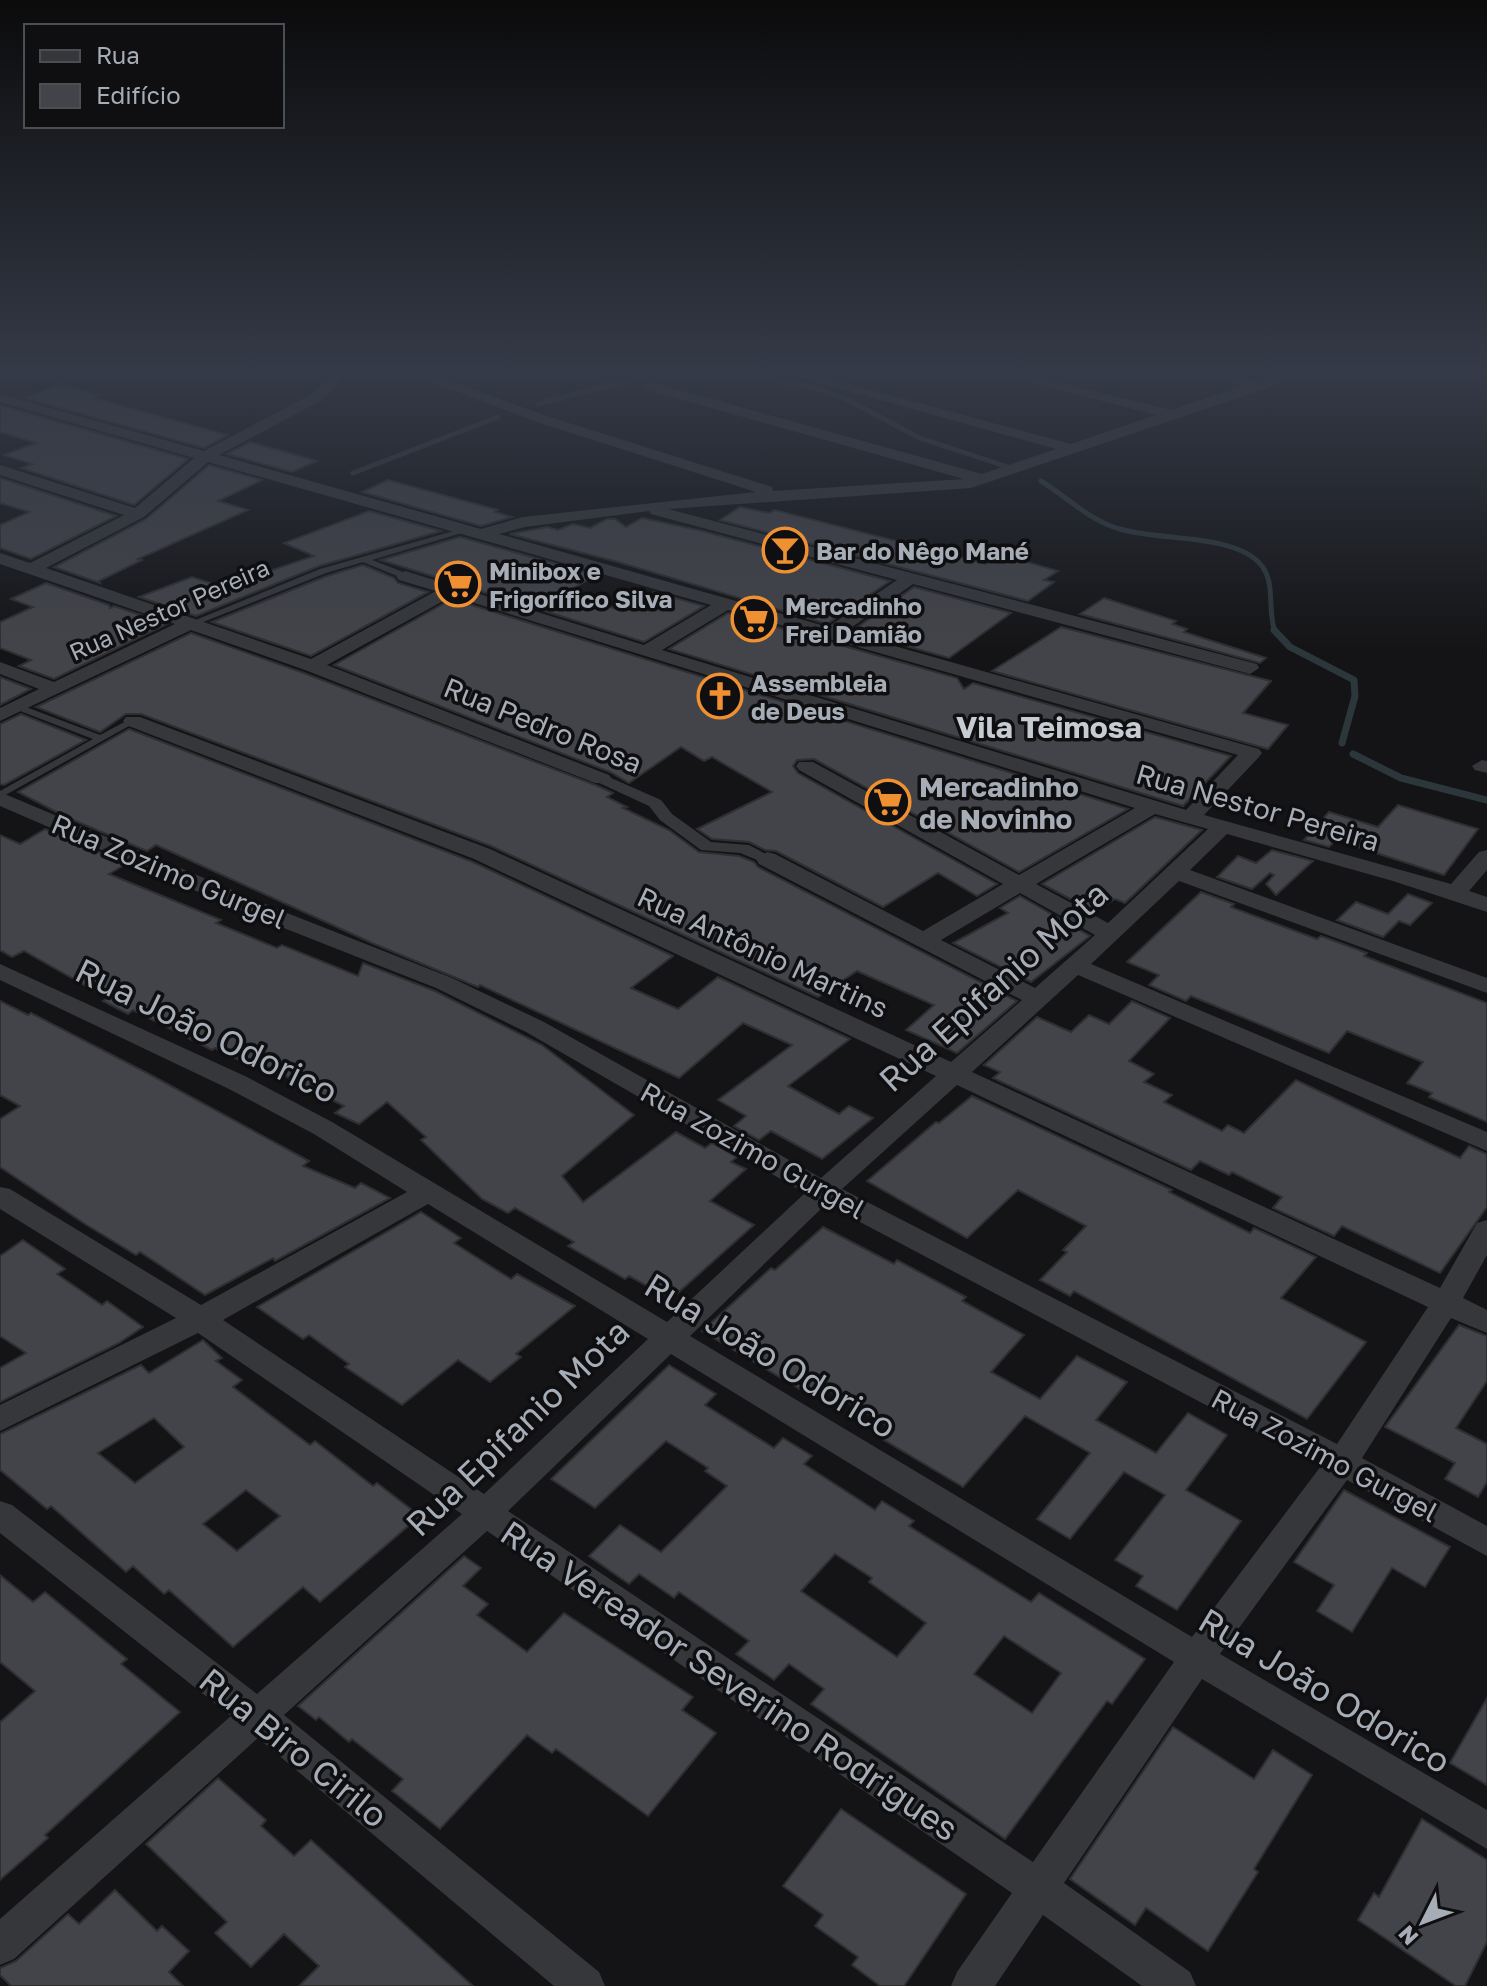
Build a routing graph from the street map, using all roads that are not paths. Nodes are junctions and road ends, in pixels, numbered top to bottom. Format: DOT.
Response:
graph roads {
  1 [pos="194,466"];
  2 [pos="231,466"];
  3 [pos="690,466"];
  4 [pos="937,466"];
  5 [pos="1024,466"];
  6 [pos="0,470"];
  7 [pos="985,479"];
  8 [pos="779,494"];
  9 [pos="642,507"];
  10 [pos="138,514"];
  11 [pos="472,533"];
  12 [pos="0,558"];
  13 [pos="363,559"];
  14 [pos="31,569"];
  15 [pos="405,576"];
  16 [pos="912,577"];
  17 [pos="451,590"];
  18 [pos="727,603"];
  19 [pos="190,624"];
  20 [pos="831,633"];
  21 [pos="645,652"];
  22 [pos="312,666"];
  23 [pos="0,668"];
  24 [pos="1250,668"];
  25 [pos="54,688"];
  26 [pos="9,711"];
  27 [pos="133,721"];
  28 [pos="101,739"];
  29 [pos="806,766"];
  30 [pos="602,779"];
  31 [pos="0,796"];
  32 [pos="1152,807"];
  33 [pos="1190,818"];
  34 [pos="1222,827"];
  35 [pos="1487,857"];
  36 [pos="767,859"];
  37 [pos="1176,872"];
  38 [pos="1021,885"];
  39 [pos="1455,893"];
  40 [pos="1487,905"];
  41 [pos="1110,934"];
  42 [pos="925,939"];
  43 [pos="1074,965"];
  44 [pos="0,971"];
  45 [pos="1487,986"];
  46 [pos="1036,998"];
  47 [pos="952,1074"];
  48 [pos="1487,1142"];
  49 [pos="430,1191"];
  50 [pos="823,1191"];
  51 [pos="0,1196"];
  52 [pos="1487,1230"];
  53 [pos="1445,1304"];
  54 [pos="200,1319"];
  55 [pos="1487,1322"];
  56 [pos="667,1337"];
  57 [pos="0,1419"];
  58 [pos="1342,1462"];
  59 [pos="0,1514"];
  60 [pos="484,1514"];
  61 [pos="1487,1542"];
  62 [pos="1197,1658"];
  63 [pos="259,1717"];
  64 [pos="1487,1831"];
  65 [pos="1038,1888"];
  66 [pos="0,1945"];
  67 [pos="585,1986"];
  68 [pos="971,1986"];
  69 [pos="1176,1986"];
  1 -- 10 [label="street"];
  2 -- 11 [label="street"];
  3 -- 8 [label="street"];
  4 -- 7 [label="street"];
  5 -- 7 [label="street"];
  6 -- 10 [label="street"];
  7 -- 8 [label="street"];
  8 -- 9 [label="street"];
  9 -- 11 [label="street"];
  9 -- 16 [label="street"];
  10 -- 14 [label="street"];
  11 -- 13 [label="lane, Rua Nestor Pereira"];
  11 -- 18 [label="street"];
  12 -- 14 [label="street, Rua Pedro Rosa"];
  13 -- 15 [label="lane, Rua Nestor Pereira"];
  13 -- 19 [label="lane, Rua Nestor Pereira"];
  14 -- 19 [label="street, Rua Pedro Rosa"];
  15 -- 17 [label="street, Rua Nestor Pereira"];
  16 -- 20 [label="street"];
  16 -- 24 [label="street"];
  17 -- 21 [label="street, Rua Nestor Pereira"];
  17 -- 22 [label="street"];
  18 -- 20 [label="street"];
  18 -- 21 [label="street"];
  19 -- 22 [label="street, Rua Pedro Rosa"];
  19 -- 25 [label="street, Rua Nestor Pereira"];
  20 -- 33 [label="street"];
  21 -- 32 [label="street, Rua Nestor Pereira"];
  22 -- 30 [label="street, Rua Pedro Rosa"];
  23 -- 25 [label="street"];
  25 -- 26 [label="street, Rua Nestor Pereira"];
  26 -- 28 [label="lane"];
  27 -- 28 [label="lane"];
  27 -- 47 [label="street, Rua Antônio Martins"];
  28 -- 31 [label="lane"];
  29 -- 38 [label="street"];
  30 -- 36 [label="street, Rua Pedro Rosa"];
  31 -- 50 [label="street, Rua Zozimo Gurgel"];
  32 -- 33 [label="street, Rua Nestor Pereira"];
  32 -- 38 [label="street"];
  33 -- 34 [label="street, Rua Nestor Pereira"];
  34 -- 37 [label="street, Rua Epifanio Mota"];
  34 -- 39 [label="street, Rua Nestor Pereira"];
  35 -- 39 [label="street"];
  36 -- 42 [label="street, Rua Pedro Rosa"];
  37 -- 41 [label="street, Rua Epifanio Mota"];
  37 -- 45 [label="street"];
  38 -- 41 [label="street"];
  38 -- 42 [label="street"];
  39 -- 40 [label="street, Rua Nestor Pereira"];
  41 -- 43 [label="street, Rua Epifanio Mota"];
  42 -- 46 [label="street, Rua Pedro Rosa"];
  43 -- 46 [label="street, Rua Epifanio Mota"];
  43 -- 48 [label="street"];
  44 -- 49 [label="street, Rua João Odorico"];
  46 -- 47 [label="street, Rua Epifanio Mota"];
  47 -- 50 [label="street, Rua Epifanio Mota"];
  47 -- 53 [label="street, Rua Antônio Martins"];
  49 -- 54 [label="street"];
  49 -- 56 [label="street, Rua João Odorico"];
  50 -- 56 [label="street, Rua Epifanio Mota"];
  50 -- 58 [label="street, Rua Zozimo Gurgel"];
  51 -- 54 [label="street, Rua Vereador Severino Rodrigues"];
  52 -- 53 [label="street"];
  53 -- 55 [label="street, Rua Antônio Martins"];
  53 -- 58 [label="street"];
  54 -- 57 [label="street"];
  54 -- 60 [label="street, Rua Vereador Severino Rodrigues"];
  56 -- 60 [label="street, Rua Epifanio Mota"];
  56 -- 62 [label="street, Rua João Odorico"];
  58 -- 61 [label="street, Rua Zozimo Gurgel"];
  58 -- 62 [label="street"];
  59 -- 63 [label="street, Rua Biro Cirilo"];
  60 -- 63 [label="street, Rua Epifanio Mota"];
  60 -- 65 [label="street, Rua Vereador Severino Rodrigues"];
  62 -- 64 [label="street, Rua João Odorico"];
  62 -- 65 [label="street"];
  63 -- 66 [label="street, Rua Epifanio Mota"];
  63 -- 67 [label="street, Rua Biro Cirilo"];
  65 -- 68 [label="street"];
  65 -- 69 [label="street, Rua Vereador Severino Rodrigues"];
}
